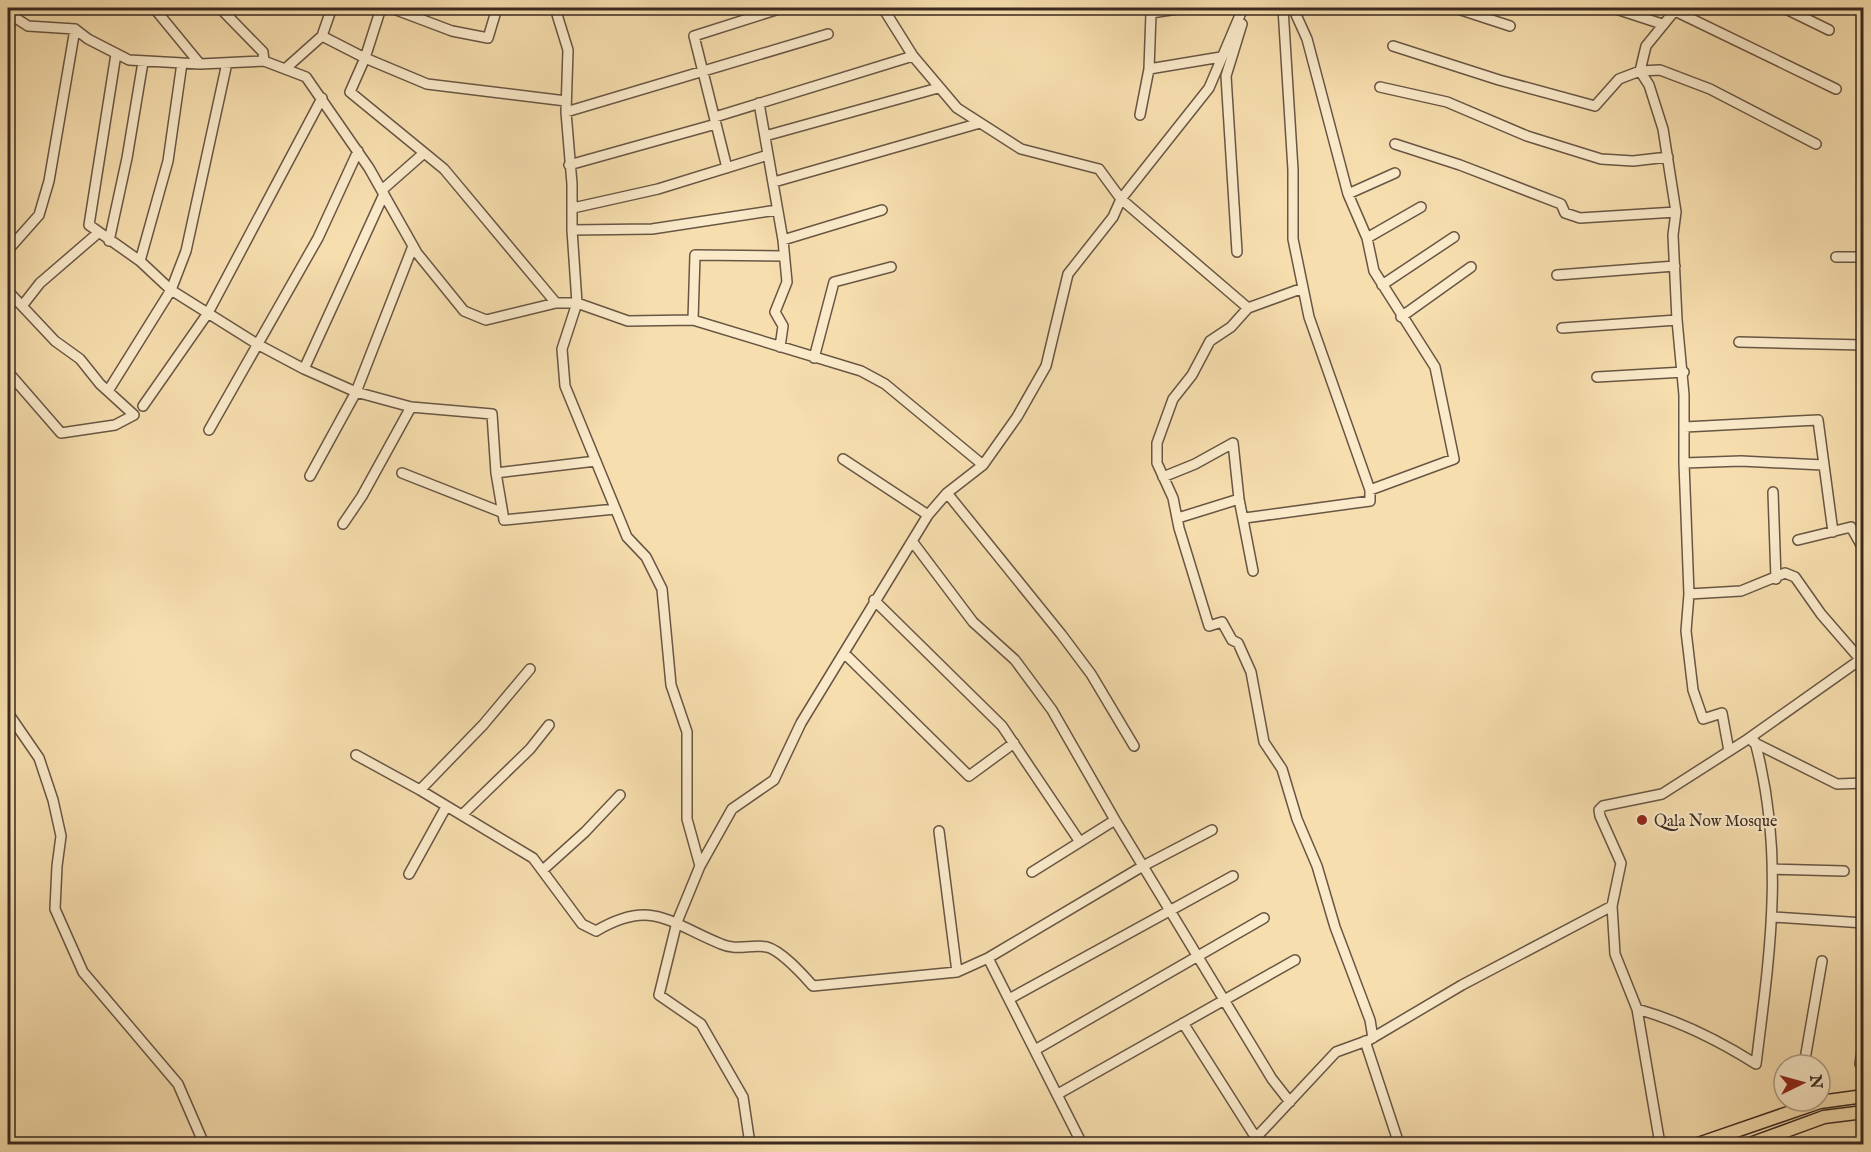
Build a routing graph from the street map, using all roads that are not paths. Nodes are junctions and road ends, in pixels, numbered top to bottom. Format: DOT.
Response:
graph roads {
  1 [pos="154,8"];
  2 [pos="220,8"];
  3 [pos="381,8"];
  4 [pos="391,8"];
  5 [pos="497,8"];
  6 [pos="555,8"];
  7 [pos="782,8"];
  8 [pos="883,8"];
  9 [pos="1184,8"];
  10 [pos="1243,8"];
  11 [pos="1249,8"];
  12 [pos="1283,8"];
  13 [pos="1293,8"];
  14 [pos="1455,8"];
  15 [pos="1613,8"];
  16 [pos="1784,8"];
  17 [pos="1676,9"];
  18 [pos="1150,10"];
  19 [pos="8,13"];
  20 [pos="330,13"];
  21 [pos="1662,24"];
  22 [pos="1510,26"];
  23 [pos="75,29"];
  24 [pos="1829,30"];
  25 [pos="828,34"];
  26 [pos="322,36"];
  27 [pos="1393,46"];
  28 [pos="116,54"];
  29 [pos="913,56"];
  30 [pos="1221,57"];
  31 [pos="365,58"];
  32 [pos="264,61"];
  33 [pos="143,62"];
  34 [pos="182,63"];
  35 [pos="227,63"];
  36 [pos="200,64"];
  37 [pos="285,69"];
  38 [pos="1149,69"];
  39 [pos="1640,71"];
  40 [pos="701,74"];
  41 [pos="1214,75"];
  42 [pos="1226,76"];
  43 [pos="1380,87"];
  44 [pos="938,88"];
  45 [pos="1836,89"];
  46 [pos="322,98"];
  47 [pos="566,101"];
  48 [pos="759,103"];
  49 [pos="566,112"];
  50 [pos="1140,115"];
  51 [pos="715,120"];
  52 [pos="980,123"];
  53 [pos="765,136"];
  54 [pos="1395,144"];
  55 [pos="1816,144"];
  56 [pos="358,151"];
  57 [pos="424,153"];
  58 [pos="768,155"];
  59 [pos="1668,156"];
  60 [pos="569,165"];
  61 [pos="727,168"];
  62 [pos="1395,173"];
  63 [pos="774,182"];
  64 [pos="383,192"];
  65 [pos="1348,194"];
  66 [pos="1121,199"];
  67 [pos="1421,207"];
  68 [pos="573,208"];
  69 [pos="777,210"];
  70 [pos="882,210"];
  71 [pos="1676,212"];
  72 [pos="572,230"];
  73 [pos="98,233"];
  74 [pos="1454,237"];
  75 [pos="1367,238"];
  76 [pos="783,240"];
  77 [pos="109,241"];
  78 [pos="413,246"];
  79 [pos="8,250"];
  80 [pos="1237,252"];
  81 [pos="784,256"];
  82 [pos="1836,257"];
  83 [pos="1863,257"];
  84 [pos="140,261"];
  85 [pos="1675,266"];
  86 [pos="891,267"];
  87 [pos="1471,267"];
  88 [pos="1557,275"];
  89 [pos="1382,285"];
  90 [pos="1303,288"];
  91 [pos="171,290"];
  92 [pos="8,292"];
  93 [pos="556,303"];
  94 [pos="577,303"];
  95 [pos="22,306"];
  96 [pos="1248,308"];
  97 [pos="208,313"];
  98 [pos="1401,317"];
  99 [pos="693,320"];
  100 [pos="1677,320"];
  101 [pos="1562,328"];
  102 [pos="1739,342"];
  103 [pos="257,344"];
  104 [pos="1863,345"];
  105 [pos="780,346"];
  106 [pos="814,358"];
  107 [pos="304,369"];
  108 [pos="8,372"];
  109 [pos="1684,372"];
  110 [pos="1597,377"];
  111 [pos="108,391"];
  112 [pos="356,392"];
  113 [pos="143,406"];
  114 [pos="411,407"];
  115 [pos="1685,427"];
  116 [pos="209,430"];
  117 [pos="843,459"];
  118 [pos="596,461"];
  119 [pos="1684,463"];
  120 [pos="983,465"];
  121 [pos="1823,465"];
  122 [pos="496,472"];
  123 [pos="402,473"];
  124 [pos="310,476"];
  125 [pos="1163,477"];
  126 [pos="1370,490"];
  127 [pos="1773,492"];
  128 [pos="947,493"];
  129 [pos="1239,499"];
  130 [pos="615,509"];
  131 [pos="501,512"];
  132 [pos="928,515"];
  133 [pos="1178,518"];
  134 [pos="1245,518"];
  135 [pos="343,524"];
  136 [pos="1833,532"];
  137 [pos="1798,540"];
  138 [pos="912,541"];
  139 [pos="1863,550"];
  140 [pos="1253,571"];
  141 [pos="1776,579"];
  142 [pos="1689,594"];
  143 [pos="874,600"];
  144 [pos="844,653"];
  145 [pos="1862,658"];
  146 [pos="530,669"];
  147 [pos="8,713"];
  148 [pos="549,725"];
  149 [pos="1751,741"];
  150 [pos="1014,743"];
  151 [pos="1134,746"];
  152 [pos="1729,751"];
  153 [pos="356,755"];
  154 [pos="1863,783"];
  155 [pos="420,790"];
  156 [pos="620,795"];
  157 [pos="446,807"];
  158 [pos="462,815"];
  159 [pos="1115,820"];
  160 [pos="1212,830"];
  161 [pos="939,831"];
  162 [pos="1080,842"];
  163 [pos="699,866"];
  164 [pos="1143,866"];
  165 [pos="544,868"];
  166 [pos="1772,869"];
  167 [pos="1844,871"];
  168 [pos="1032,872"];
  169 [pos="409,874"];
  170 [pos="1233,876"];
  171 [pos="1612,906"];
  172 [pos="1171,910"];
  173 [pos="1773,917"];
  174 [pos="1264,918"];
  175 [pos="677,922"];
  176 [pos="1863,923"];
  177 [pos="1198,955"];
  178 [pos="987,958"];
  179 [pos="1295,960"];
  180 [pos="1822,961"];
  181 [pos="957,972"];
  182 [pos="1009,999"];
  183 [pos="1225,999"];
  184 [pos="1637,1009"];
  185 [pos="1183,1023"];
  186 [pos="1863,1036"];
  187 [pos="1369,1040"];
  188 [pos="1035,1050"];
  189 [pos="1806,1053"];
  190 [pos="1860,1064"];
  191 [pos="1058,1094"];
  192 [pos="1863,1096"];
  193 [pos="1290,1102"];
  194 [pos="1863,1112"];
  195 [pos="1253,1141"];
  196 [pos="204,1144"];
  197 [pos="750,1144"];
  198 [pos="1082,1144"];
  199 [pos="1399,1144"];
  200 [pos="1660,1144"];
  201 [pos="1698,1144"];
  202 [pos="1750,1144"];
  1 -- 36 [label="street"];
  2 -- 32 [label="street"];
  3 -- 31 [label="street"];
  4 -- 5 [label="street"];
  6 -- 47 [label="street"];
  7 -- 40 [label="street"];
  8 -- 29 [label="street"];
  9 -- 18 [label="street"];
  10 -- 30 [label="street"];
  11 -- 42 [label="street"];
  12 -- 90 [label="street"];
  13 -- 65 [label="street"];
  14 -- 22 [label="street"];
  15 -- 21 [label="street"];
  16 -- 24 [label="street"];
  17 -- 21 [label="street"];
  17 -- 45 [label="street"];
  18 -- 38 [label="street"];
  19 -- 23 [label="street"];
  20 -- 26 [label="street"];
  21 -- 39 [label="street"];
  23 -- 28 [label="street"];
  23 -- 79 [label="street"];
  25 -- 40 [label="street"];
  26 -- 31 [label="street"];
  26 -- 37 [label="street"];
  27 -- 39 [label="street"];
  28 -- 33 [label="street"];
  28 -- 73 [label="street"];
  29 -- 44 [label="street"];
  29 -- 48 [label="street"];
  30 -- 38 [label="street"];
  30 -- 41 [label="street"];
  31 -- 47 [label="street"];
  31 -- 57 [label="street"];
  32 -- 35 [label="street"];
  32 -- 37 [label="street"];
  33 -- 34 [label="street"];
  33 -- 77 [label="street"];
  34 -- 36 [label="street"];
  34 -- 84 [label="street"];
  35 -- 36 [label="street"];
  35 -- 91 [label="street"];
  37 -- 46 [label="street"];
  38 -- 50 [label="street"];
  39 -- 55 [label="street"];
  39 -- 59 [label="street"];
  40 -- 49 [label="street"];
  40 -- 51 [label="street"];
  41 -- 42 [label="street"];
  41 -- 66 [label="street"];
  42 -- 80 [label="street"];
  43 -- 59 [label="street"];
  44 -- 52 [label="street"];
  44 -- 53 [label="street"];
  46 -- 56 [label="street"];
  46 -- 97 [label="street"];
  47 -- 49 [label="street"];
  48 -- 51 [label="street"];
  48 -- 53 [label="street"];
  49 -- 60 [label="street"];
  51 -- 60 [label="street"];
  51 -- 61 [label="street"];
  52 -- 63 [label="street"];
  52 -- 66 [label="street"];
  53 -- 58 [label="street"];
  54 -- 71 [label="street"];
  56 -- 64 [label="street"];
  56 -- 103 [label="street"];
  57 -- 64 [label="street"];
  57 -- 93 [label="street"];
  58 -- 61 [label="street"];
  58 -- 63 [label="street"];
  59 -- 71 [label="street"];
  60 -- 68 [label="street"];
  61 -- 68 [label="street"];
  62 -- 65 [label="street"];
  63 -- 69 [label="street"];
  64 -- 78 [label="street"];
  64 -- 107 [label="street"];
  65 -- 75 [label="street"];
  66 -- 96 [label="street"];
  66 -- 120 [label="street"];
  67 -- 75 [label="street"];
  68 -- 72 [label="street"];
  69 -- 72 [label="street"];
  69 -- 76 [label="street"];
  70 -- 76 [label="street"];
  71 -- 85 [label="street"];
  72 -- 94 [label="street"];
  73 -- 77 [label="street"];
  73 -- 95 [label="street"];
  74 -- 89 [label="street"];
  75 -- 89 [label="street"];
  76 -- 81 [label="street"];
  77 -- 84 [label="street"];
  78 -- 93 [label="street"];
  78 -- 112 [label="street"];
  81 -- 99 [label="street"];
  81 -- 105 [label="street"];
  82 -- 83 [label="street"];
  84 -- 91 [label="street"];
  85 -- 88 [label="street"];
  85 -- 100 [label="street"];
  86 -- 106 [label="street"];
  87 -- 98 [label="street"];
  89 -- 98 [label="street"];
  90 -- 96 [label="street"];
  90 -- 126 [label="street"];
  91 -- 97 [label="street"];
  91 -- 111 [label="street"];
  92 -- 95 [label="street"];
  93 -- 94 [label="street"];
  94 -- 99 [label="street"];
  94 -- 118 [label="street"];
  95 -- 111 [label="street"];
  96 -- 125 [label="street"];
  97 -- 103 [label="street"];
  97 -- 113 [label="street"];
  98 -- 126 [label="street"];
  99 -- 105 [label="street"];
  100 -- 101 [label="street"];
  100 -- 109 [label="street"];
  102 -- 104 [label="street"];
  103 -- 107 [label="street"];
  103 -- 116 [label="street"];
  105 -- 106 [label="street"];
  106 -- 120 [label="street"];
  107 -- 112 [label="street"];
  108 -- 111 [label="street"];
  109 -- 110 [label="street"];
  109 -- 115 [label="street"];
  112 -- 114 [label="street"];
  112 -- 124 [label="street"];
  114 -- 122 [label="street"];
  114 -- 135 [label="street"];
  115 -- 119 [label="street"];
  115 -- 121 [label="street"];
  117 -- 132 [label="street"];
  118 -- 122 [label="street"];
  118 -- 130 [label="street"];
  119 -- 121 [label="street"];
  119 -- 142 [label="street"];
  120 -- 128 [label="street"];
  121 -- 136 [label="street"];
  122 -- 131 [label="street"];
  123 -- 131 [label="street"];
  125 -- 129 [label="street"];
  125 -- 133 [label="street"];
  126 -- 134 [label="street"];
  127 -- 141 [label="street"];
  128 -- 132 [label="street"];
  128 -- 151 [label="street"];
  129 -- 133 [label="street"];
  129 -- 134 [label="street"];
  130 -- 131 [label="street"];
  130 -- 163 [label="street"];
  132 -- 138 [label="street"];
  133 -- 187 [label="street"];
  134 -- 140 [label="street"];
  136 -- 137 [label="street"];
  136 -- 139 [label="street"];
  138 -- 143 [label="street"];
  138 -- 159 [label="street"];
  141 -- 142 [label="street"];
  141 -- 145 [label="street"];
  142 -- 152 [label="street"];
  143 -- 144 [label="street"];
  143 -- 150 [label="street"];
  144 -- 150 [label="street"];
  144 -- 163 [label="street"];
  145 -- 149 [label="street"];
  146 -- 155 [label="street"];
  147 -- 196 [label="street"];
  148 -- 158 [label="street"];
  149 -- 152 [label="street"];
  149 -- 154 [label="street"];
  149 -- 166 [label="street"];
  150 -- 162 [label="street"];
  152 -- 171 [label="street"];
  153 -- 155 [label="street"];
  155 -- 157 [label="street"];
  156 -- 165 [label="street"];
  157 -- 158 [label="street"];
  157 -- 169 [label="street"];
  158 -- 165 [label="street"];
  159 -- 162 [label="street"];
  159 -- 164 [label="street"];
  160 -- 164 [label="street"];
  161 -- 181 [label="street"];
  162 -- 168 [label="street"];
  163 -- 175 [label="street"];
  164 -- 172 [label="street"];
  164 -- 178 [label="street"];
  165 -- 175 [label="street"];
  166 -- 167 [label="street"];
  166 -- 173 [label="street"];
  170 -- 172 [label="street"];
  171 -- 184 [label="street"];
  171 -- 187 [label="street"];
  172 -- 177 [label="street"];
  172 -- 182 [label="street"];
  173 -- 176 [label="street"];
  173 -- 184 [label="street"];
  174 -- 177 [label="street"];
  175 -- 181 [label="street"];
  175 -- 197 [label="street"];
  177 -- 183 [label="street"];
  177 -- 188 [label="street"];
  178 -- 181 [label="street"];
  178 -- 182 [label="street"];
  179 -- 183 [label="street"];
  180 -- 189 [label="street"];
  182 -- 188 [label="street"];
  183 -- 185 [label="street"];
  183 -- 193 [label="street"];
  184 -- 200 [label="street"];
  185 -- 191 [label="street"];
  185 -- 195 [label="street"];
  186 -- 190 [label="street"];
  187 -- 193 [label="street"];
  187 -- 199 [label="street"];
  188 -- 191 [label="street"];
  191 -- 198 [label="street"];
  192 -- 201 [label="main road"];
  193 -- 195 [label="street"];
  194 -- 202 [label="main road"];
}
